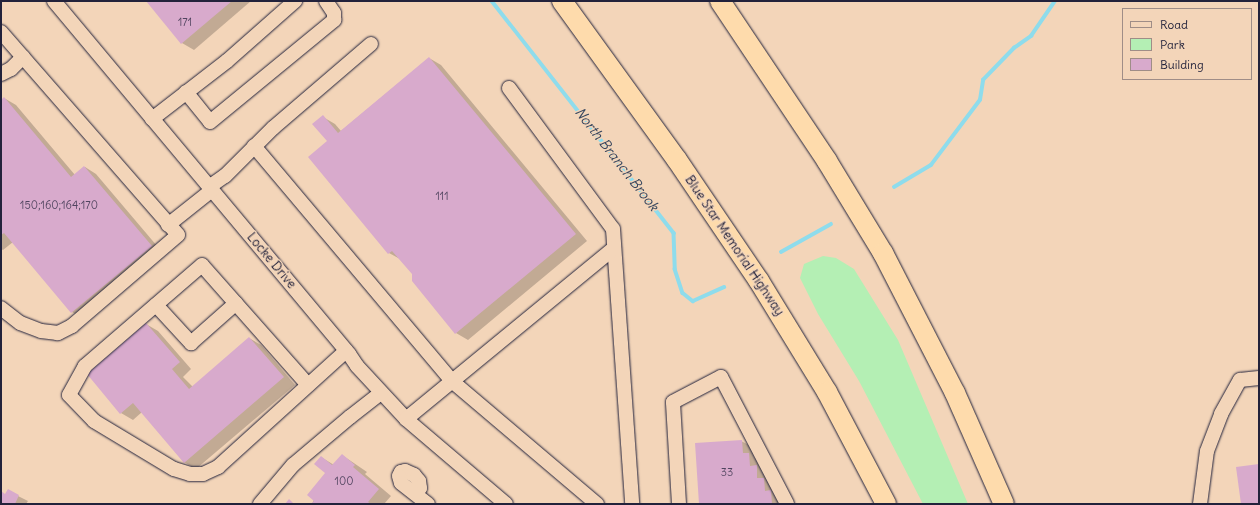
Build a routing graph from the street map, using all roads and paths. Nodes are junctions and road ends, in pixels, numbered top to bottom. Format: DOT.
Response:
graph roads {
  1 [pos="54,1"];
  2 [pos="295,1"];
  3 [pos="326,1"];
  4 [pos="562,1"];
  5 [pos="720,1"];
  6 [pos="1,32"];
  7 [pos="372,44"];
  8 [pos="23,57"];
  9 [pos="1,74"];
  10 [pos="509,88"];
  11 [pos="186,92"];
  12 [pos="152,118"];
  13 [pos="254,146"];
  14 [pos="211,189"];
  15 [pos="168,224"];
  16 [pos="614,248"];
  17 [pos="236,303"];
  18 [pos="156,305"];
  19 [pos="1,308"];
  20 [pos="346,351"];
  21 [pos="1259,378"];
  22 [pos="453,382"];
  23 [pos="308,385"];
  24 [pos="381,393"];
  25 [pos="406,419"];
  26 [pos="415,493"];
  27 [pos="260,504"];
  28 [pos="428,504"];
  29 [pos="506,504"];
  30 [pos="597,504"];
  31 [pos="632,504"];
  32 [pos="679,504"];
  33 [pos="787,504"];
  34 [pos="886,504"];
  35 [pos="1004,504"];
  36 [pos="1200,504"];
  1 -- 12 [label="street, Locke Drive"];
  2 -- 11 [label="street"];
  3 -- 11 [label="street"];
  4 -- 34 [label="highway, Blue Star Memorial Highway"];
  5 -- 35 [label="highway"];
  6 -- 8 [label="street"];
  7 -- 13 [label="street"];
  8 -- 9 [label="street"];
  8 -- 15 [label="street"];
  10 -- 16 [label="street"];
  11 -- 12 [label="street"];
  12 -- 14 [label="street, Locke Drive"];
  13 -- 14 [label="street"];
  13 -- 22 [label="street"];
  14 -- 15 [label="street"];
  14 -- 20 [label="street, Locke Drive"];
  15 -- 19 [label="street"];
  16 -- 22 [label="street"];
  16 -- 31 [label="street"];
  17 -- 18 [label="street"];
  17 -- 18 [label="street"];
  17 -- 23 [label="street"];
  18 -- 23 [label="street"];
  20 -- 23 [label="street"];
  20 -- 24 [label="street, Locke Drive"];
  21 -- 36 [label="street"];
  22 -- 25 [label="street"];
  22 -- 30 [label="street"];
  24 -- 25 [label="street, Locke Drive"];
  24 -- 27 [label="street"];
  25 -- 29 [label="street, Locke Drive"];
  26 -- 28 [label="street"];
  32 -- 33 [label="street"];
}
